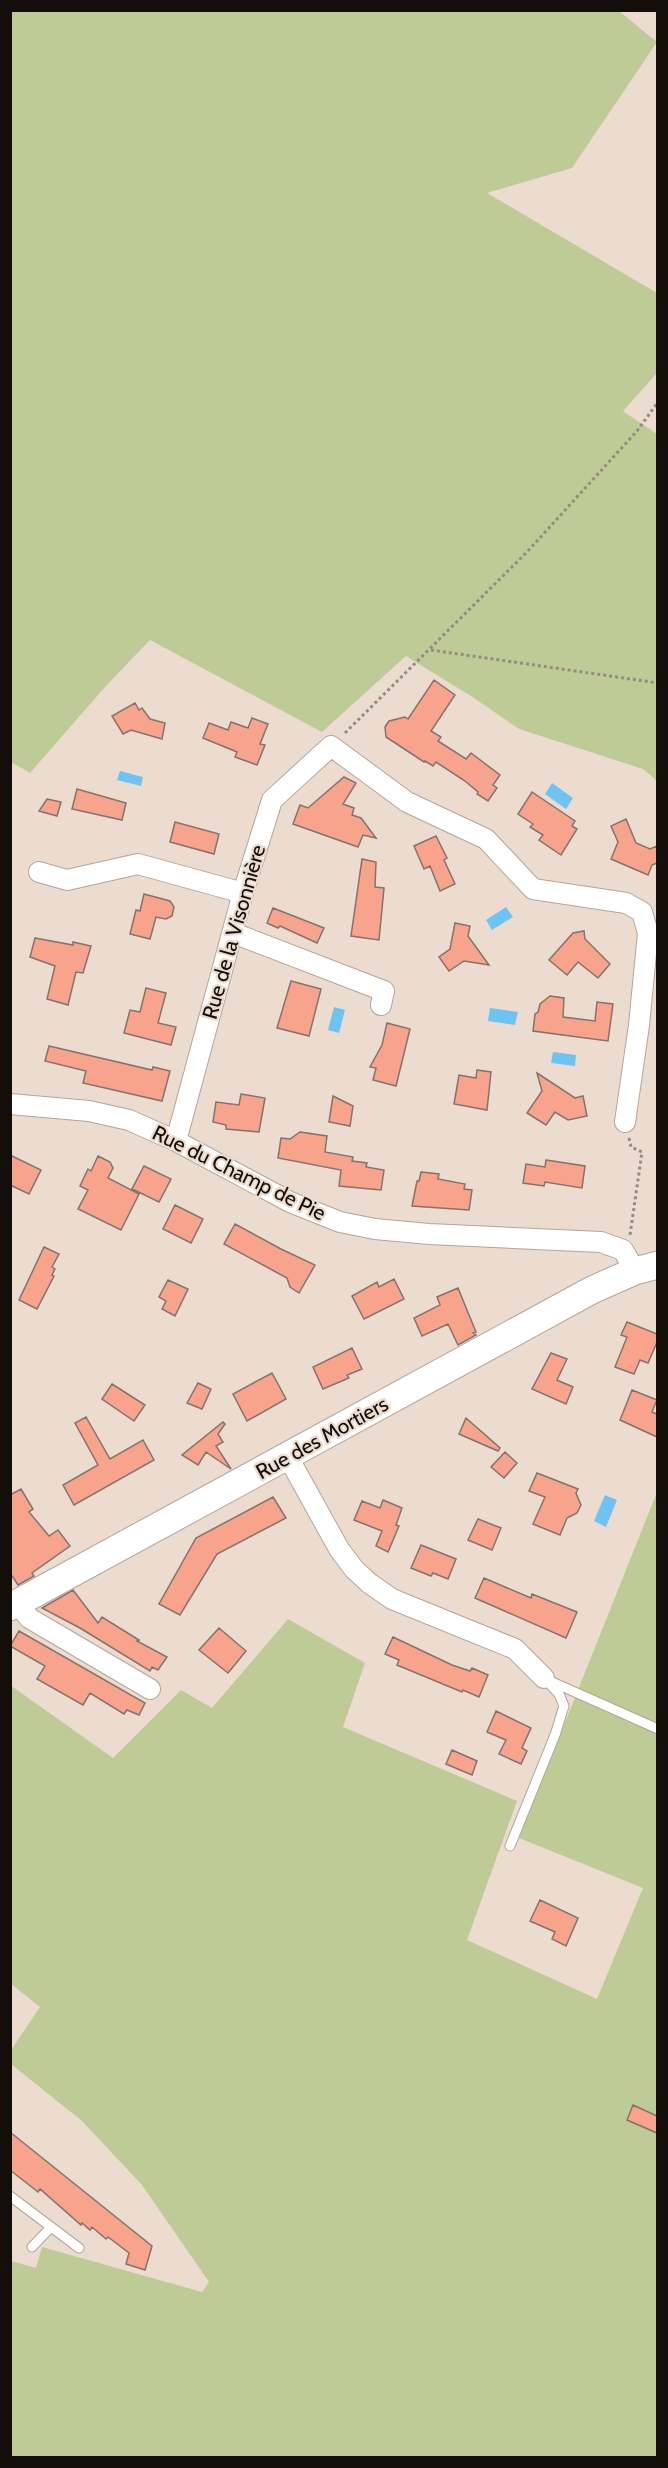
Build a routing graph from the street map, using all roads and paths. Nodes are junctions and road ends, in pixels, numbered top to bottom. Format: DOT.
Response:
graph roads {
  1 [pos="657,402"];
  2 [pos="430,650"];
  3 [pos="657,683"];
  4 [pos="331,746"];
  5 [pos="39,872"];
  6 [pos="243,893"];
  7 [pos="233,933"];
  8 [pos="381,1005"];
  9 [pos="10,1104"];
  10 [pos="625,1122"];
  11 [pos="176,1141"];
  12 [pos="639,1262"];
  13 [pos="290,1456"];
  14 [pos="14,1605"];
  15 [pos="544,1678"];
  16 [pos="150,1689"];
  17 [pos="657,1729"];
  18 [pos="510,1846"];
  19 [pos="10,2196"];
  20 [pos="51,2227"];
  21 [pos="32,2247"];
  22 [pos="79,2248"];
  1 -- 2 [label="path"];
  2 -- 3 [label="path"];
  2 -- 4 [label="path"];
  4 -- 6 [label="street, Rue de la Visonnière"];
  4 -- 10 [label="street"];
  5 -- 6 [label="street"];
  6 -- 7 [label="street, Rue de la Visonnière"];
  7 -- 8 [label="street"];
  7 -- 11 [label="street, Rue de la Visonnière"];
  9 -- 11 [label="street, Rue du Champ de Pie"];
  10 -- 12 [label="path"];
  11 -- 12 [label="street, Rue du Champ de Pie"];
  12 -- 13 [label="street, Rue des Mortiers"];
  13 -- 14 [label="street, Rue des Mortiers"];
  13 -- 15 [label="street"];
  14 -- 16 [label="street"];
  15 -- 17 [label="lane"];
  15 -- 18 [label="lane"];
  19 -- 20 [label="lane"];
  20 -- 21 [label="lane"];
  20 -- 22 [label="lane"];
}
